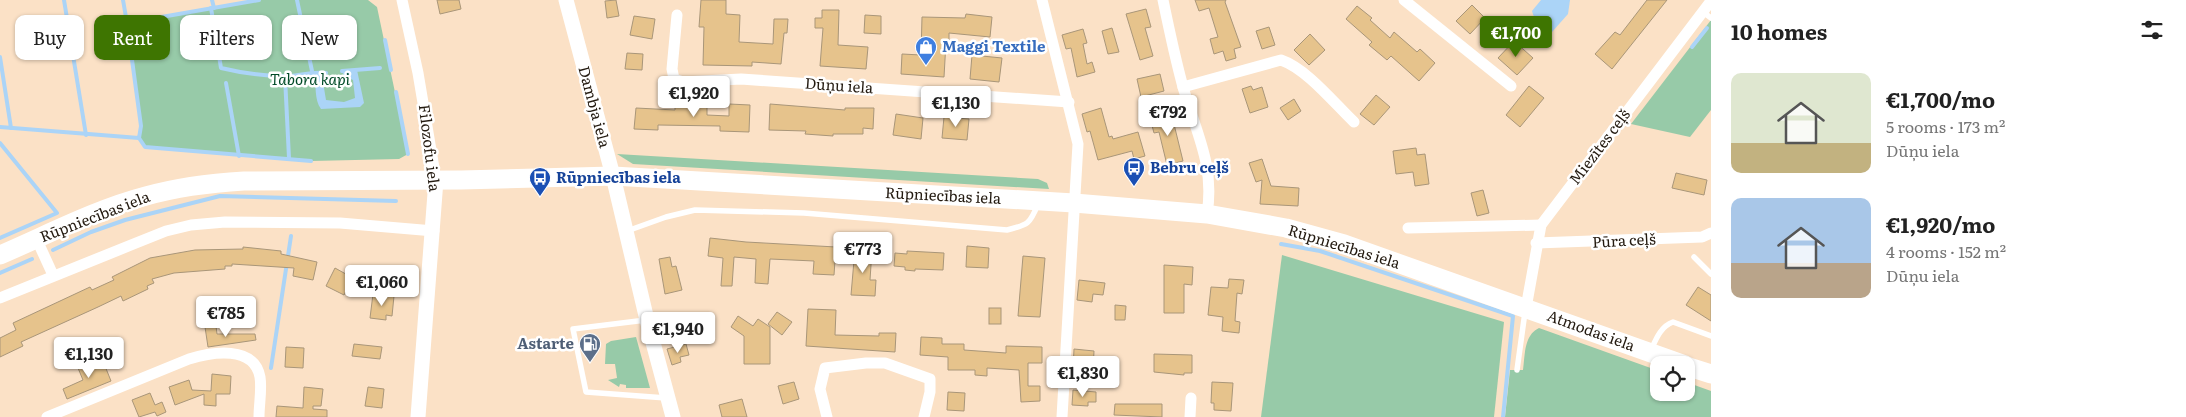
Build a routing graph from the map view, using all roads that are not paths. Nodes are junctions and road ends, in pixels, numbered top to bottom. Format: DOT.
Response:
graph roads {
  1 [pos="402,0"];
  2 [pos="566,0"];
  3 [pos="1042,0"];
  4 [pos="1163,0"];
  5 [pos="1404,0"];
  6 [pos="1711,1"];
  7 [pos="677,15"];
  8 [pos="1707,15"];
  9 [pos="1511,86"];
  10 [pos="1183,87"];
  11 [pos="1069,102"];
  12 [pos="1354,122"];
  13 [pos="613,176"];
  14 [pos="436,180"];
  15 [pos="1039,202"];
  16 [pos="1074,203"];
  17 [pos="1207,214"];
  18 [pos="1541,225"];
  19 [pos="1408,228"];
  20 [pos="434,231"];
  21 [pos="626,232"];
  22 [pos="1711,233"];
  23 [pos="37,240"];
  24 [pos="1536,243"];
  25 [pos="0,255"];
  26 [pos="1694,257"];
  27 [pos="1711,274"];
  28 [pos="53,275"];
  29 [pos="0,298"];
  30 [pos="1526,308"];
  31 [pos="647,320"];
  32 [pos="1711,336"];
  33 [pos="1650,353"];
  34 [pos="1659,356"];
  35 [pos="1695,368"];
  36 [pos="1518,370"];
  37 [pos="1711,374"];
  38 [pos="668,398"];
  39 [pos="1191,398"];
  40 [pos="47,417"];
  41 [pos="259,417"];
  42 [pos="418,417"];
  43 [pos="673,417"];
  44 [pos="827,417"];
  45 [pos="924,417"];
  46 [pos="1062,417"];
  47 [pos="1190,417"];
  1 -- 14 [label="street, Filozofu iela"];
  2 -- 13 [label="street, Dambja iela"];
  3 -- 11 [label="street"];
  4 -- 10 [label="street"];
  5 -- 9 [label="street"];
  6 -- 8 [label="street, Miezītes ceļš"];
  7 -- 11 [label="street, Dūņu iela"];
  8 -- 18 [label="street, Miezītes ceļš"];
  10 -- 12 [label="street"];
  10 -- 17 [label="street"];
  11 -- 16 [label="street"];
  13 -- 14 [label="main road, Rūpniecības iela"];
  13 -- 15 [label="main road, Rūpniecības iela"];
  13 -- 21 [label="street, Dambja iela"];
  14 -- 20 [label="street, Filozofu iela"];
  14 -- 23 [label="main road, Rūpniecības iela"];
  15 -- 16 [label="main road, Rūpniecības iela"];
  15 -- 21 [label="lane"];
  16 -- 17 [label="main road, Rūpniecības iela"];
  16 -- 46 [label="street"];
  17 -- 30 [label="main road, Rūpniecības iela"];
  18 -- 19 [label="street"];
  18 -- 24 [label="street, Miezītes ceļš"];
  20 -- 28 [label="street"];
  20 -- 42 [label="street, Filozofu iela"];
  21 -- 31 [label="street, Dambja iela"];
  22 -- 24 [label="street, Pūra ceļš"];
  23 -- 25 [label="main road, Rūpniecības iela"];
  23 -- 28 [label="street"];
  24 -- 30 [label="street, Miezītes ceļš"];
  26 -- 27 [label="lane"];
  28 -- 29 [label="street"];
  30 -- 33 [label="main road, Atmodas iela"];
  30 -- 36 [label="lane"];
  31 -- 38 [label="street, Dambja iela"];
  31 -- 38 [label="lane"];
  32 -- 33 [label="lane"];
  33 -- 34 [label="main road, Atmodas iela"];
  35 -- 37 [label="main road, Atmodas iela"];
  38 -- 43 [label="street, Dambja iela"];
  39 -- 47 [label="street"];
  40 -- 41 [label="street"];
  44 -- 45 [label="street"];
}
